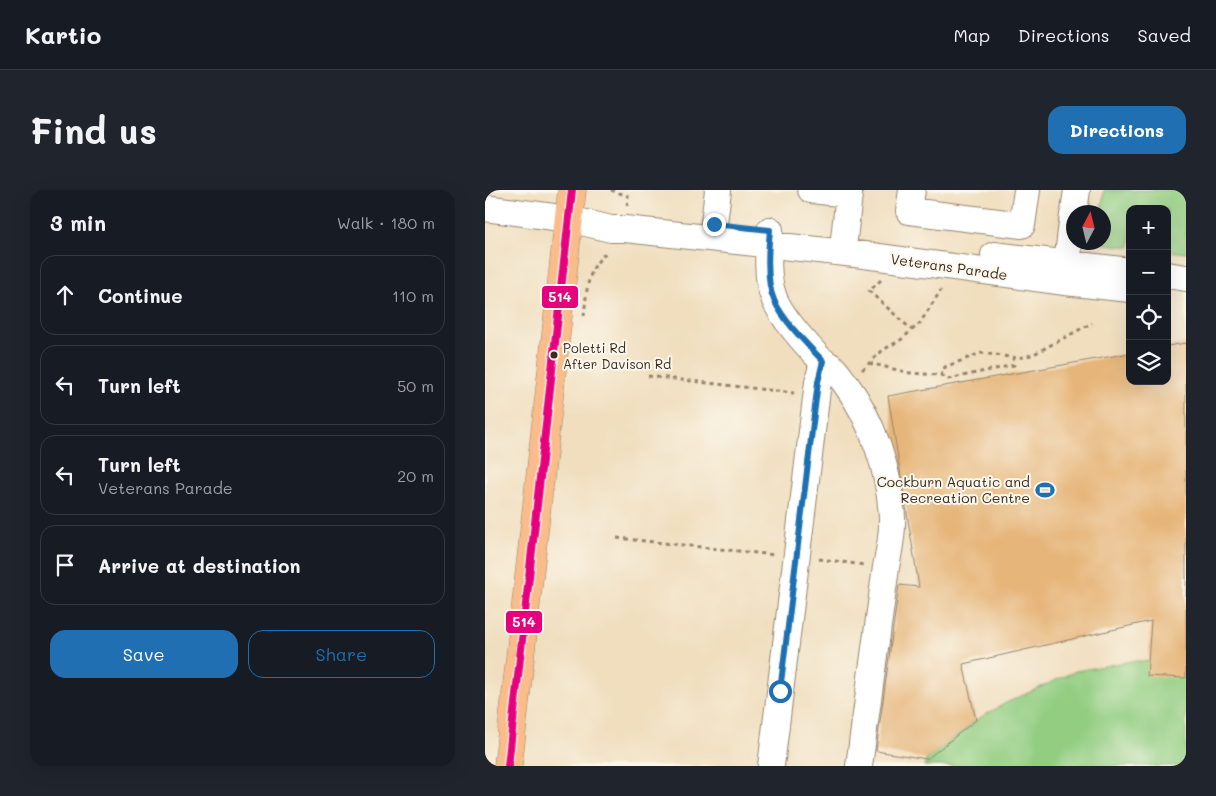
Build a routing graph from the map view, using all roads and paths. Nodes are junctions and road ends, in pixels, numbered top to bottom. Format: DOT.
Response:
graph roads {
  1 [pos="572,190"];
  2 [pos="611,190"];
  3 [pos="718,190"];
  4 [pos="811,190"];
  5 [pos="912,190"];
  6 [pos="1027,190"];
  7 [pos="1077,190"];
  8 [pos="849,192"];
  9 [pos="627,204"];
  10 [pos="1075,205"];
  11 [pos="485,208"];
  12 [pos="569,218"];
  13 [pos="714,224"];
  14 [pos="769,237"];
  15 [pos="843,238"];
  16 [pos="1069,250"];
  17 [pos="1126,271"];
  18 [pos="1066,273"];
  19 [pos="1171,276"];
  20 [pos="1186,278"];
  21 [pos="881,279"];
  22 [pos="1126,288"];
  23 [pos="941,290"];
  24 [pos="1171,293"];
  25 [pos="1186,295"];
  26 [pos="1092,324"];
  27 [pos="912,330"];
  28 [pos="1013,358"];
  29 [pos="823,361"];
  30 [pos="869,363"];
  31 [pos="941,375"];
  32 [pos="648,376"];
  33 [pos="846,384"];
  34 [pos="816,396"];
  35 [pos="617,538"];
  36 [pos="805,558"];
  37 [pos="849,563"];
  38 [pos="507,766"];
  39 [pos="771,766"];
  40 [pos="859,766"];
  1 -- 12 [label="main road"];
  2 -- 9 [label="path"];
  3 -- 13 [label="street"];
  4 -- 8 [label="street"];
  5 -- 6 [label="street"];
  7 -- 10 [label="street"];
  8 -- 15 [label="street"];
  11 -- 12 [label="street"];
  12 -- 13 [label="street, Veterans Parade"];
  12 -- 14 [label="street, Veterans Parade"];
  12 -- 38 [label="main road"];
  13 -- 14 [label="street, Veterans Parade"];
  14 -- 15 [label="street, Veterans Parade"];
  14 -- 18 [label="street, Veterans Parade"];
  14 -- 29 [label="street"];
  15 -- 18 [label="street, Veterans Parade"];
  16 -- 18 [label="street"];
  17 -- 18 [label="street, Veterans Parade"];
  18 -- 22 [label="street, Veterans Parade"];
  19 -- 20 [label="street"];
  21 -- 27 [label="path"];
  23 -- 27 [label="path"];
  24 -- 25 [label="street"];
  26 -- 28 [label="path"];
  27 -- 30 [label="path"];
  28 -- 31 [label="path"];
  28 -- 31 [label="path"];
  29 -- 33 [label="street"];
  29 -- 34 [label="street"];
  30 -- 31 [label="path"];
  30 -- 33 [label="path"];
  32 -- 34 [label="path"];
  33 -- 40 [label="street"];
  34 -- 36 [label="street"];
  35 -- 36 [label="path"];
  36 -- 37 [label="path"];
  36 -- 39 [label="street"];
}
